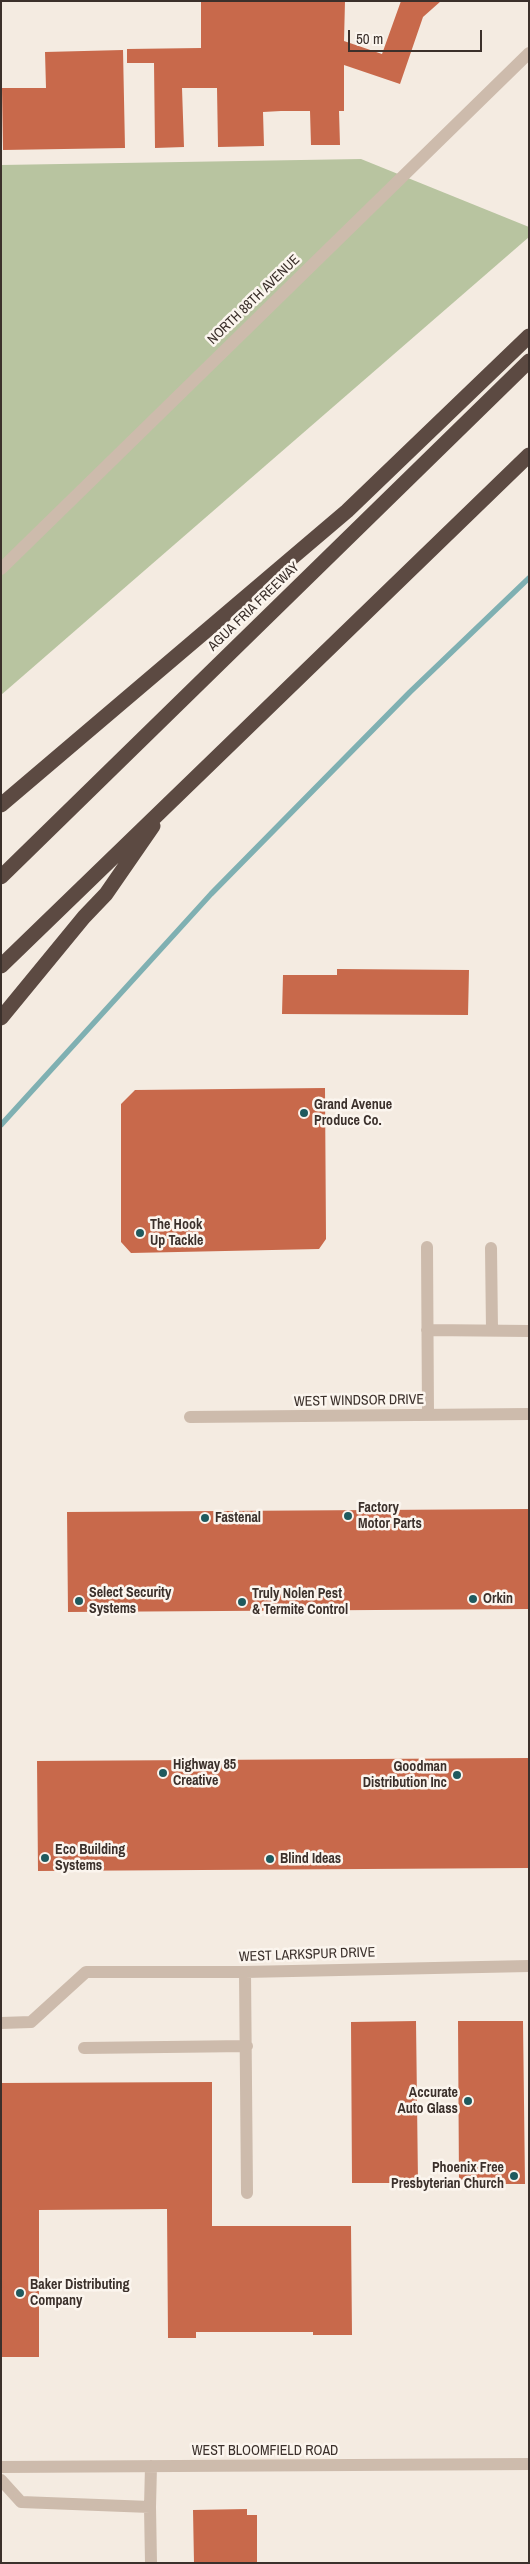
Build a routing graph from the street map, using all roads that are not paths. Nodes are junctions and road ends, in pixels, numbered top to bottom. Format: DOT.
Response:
graph roads {
  1 [pos="529,53"];
  2 [pos="529,336"];
  3 [pos="529,360"];
  4 [pos="529,455"];
  5 [pos="1,569"];
  6 [pos="172,798"];
  7 [pos="1,806"];
  8 [pos="1,877"];
  9 [pos="1,966"];
  10 [pos="1,1018"];
  11 [pos="427,1247"];
  12 [pos="491,1248"];
  13 [pos="427,1330"];
  14 [pos="492,1330"];
  15 [pos="529,1331"];
  16 [pos="529,1414"];
  17 [pos="428,1415"];
  18 [pos="190,1417"];
  19 [pos="529,1966"];
  20 [pos="245,1972"];
  21 [pos="1,2022"];
  22 [pos="247,2046"];
  23 [pos="84,2048"];
  24 [pos="247,2193"];
  25 [pos="529,2464"];
  26 [pos="151,2466"];
  27 [pos="1,2467"];
  28 [pos="1,2480"];
  29 [pos="150,2507"];
  30 [pos="151,2563"];
  1 -- 5 [label="street, NORTH 88TH AVENUE"];
  2 -- 7 [label="highway"];
  3 -- 8 [label="highway, AGUA FRIA FREEWAY"];
  4 -- 6 [label="highway"];
  6 -- 9 [label="highway"];
  6 -- 10 [label="highway"];
  11 -- 13 [label="street"];
  12 -- 14 [label="street"];
  13 -- 14 [label="street"];
  13 -- 17 [label="street"];
  14 -- 15 [label="street"];
  16 -- 17 [label="street, WEST WINDSOR DRIVE"];
  17 -- 18 [label="street, WEST WINDSOR DRIVE"];
  19 -- 20 [label="street, WEST LARKSPUR DRIVE"];
  20 -- 21 [label="street, WEST LARKSPUR DRIVE"];
  20 -- 22 [label="street"];
  22 -- 23 [label="street"];
  22 -- 24 [label="street"];
  25 -- 26 [label="street, WEST BLOOMFIELD ROAD"];
  26 -- 27 [label="street, WEST BLOOMFIELD ROAD"];
  26 -- 29 [label="street"];
  28 -- 29 [label="street"];
  29 -- 30 [label="street"];
}
